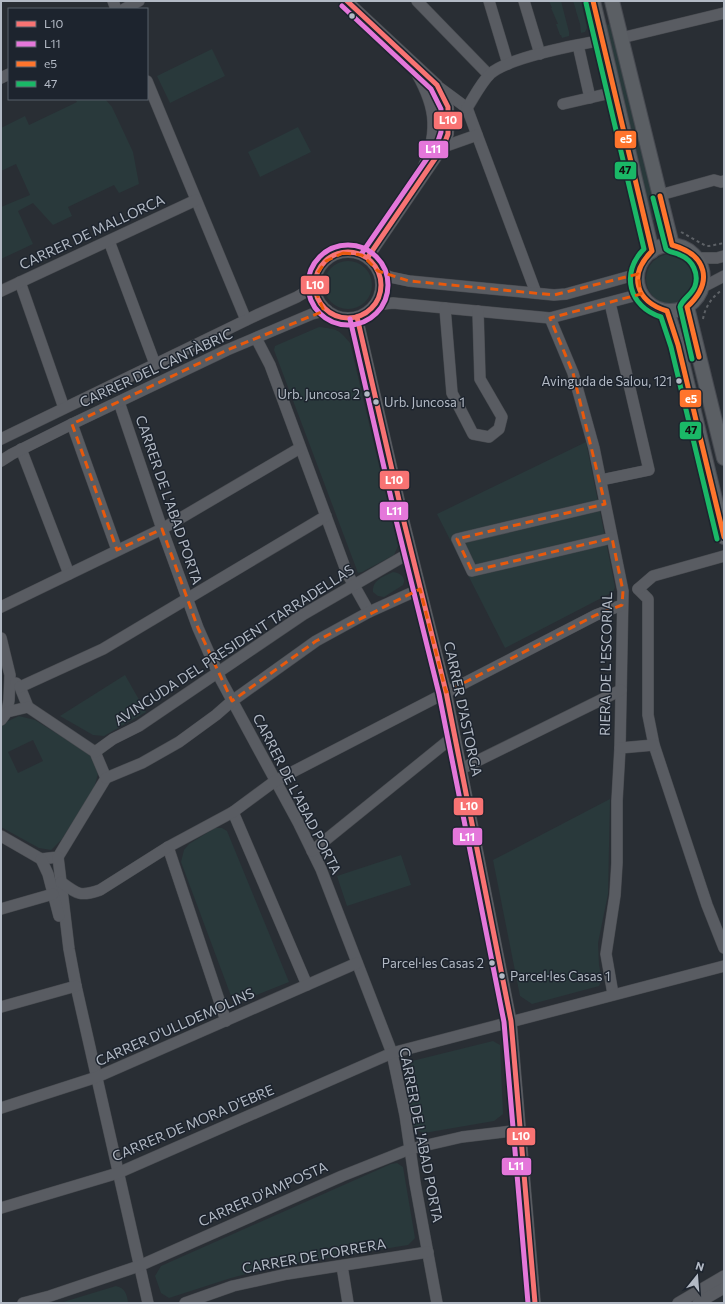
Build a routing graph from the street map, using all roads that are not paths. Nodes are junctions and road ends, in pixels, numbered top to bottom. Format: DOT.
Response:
graph roads {
  1 [pos="139,1"];
  2 [pos="346,1"];
  3 [pos="417,1"];
  4 [pos="489,1"];
  5 [pos="524,1"];
  6 [pos="593,1"];
  7 [pos="612,1"];
  8 [pos="126,8"];
  9 [pos="724,13"];
  10 [pos="621,38"];
  11 [pos="602,40"];
  12 [pos="578,45"];
  13 [pos="540,54"];
  14 [pos="407,58"];
  15 [pos="508,64"];
  16 [pos="489,75"];
  17 [pos="148,83"];
  18 [pos="437,85"];
  19 [pos="615,92"];
  20 [pos="590,98"];
  21 [pos="563,104"];
  22 [pos="467,108"];
  23 [pos="477,135"];
  24 [pos="443,147"];
  25 [pos="724,181"];
  26 [pos="416,186"];
  27 [pos="660,195"];
  28 [pos="196,200"];
  29 [pos="109,241"];
  30 [pos="672,245"];
  31 [pos="652,251"];
  32 [pos="724,256"];
  33 [pos="368,257"];
  34 [pos="697,258"];
  35 [pos="378,271"];
  36 [pos="638,274"];
  37 [pos="724,276"];
  38 [pos="20,282"];
  39 [pos="315,286"];
  40 [pos="703,287"];
  41 [pos="1,291"];
  42 [pos="536,293"];
  43 [pos="641,294"];
  44 [pos="610,303"];
  45 [pos="375,305"];
  46 [pos="687,307"];
  47 [pos="445,308"];
  48 [pos="327,310"];
  49 [pos="478,311"];
  50 [pos="667,311"];
  51 [pos="357,317"];
  52 [pos="550,318"];
  53 [pos="246,320"];
  54 [pos="256,338"];
  55 [pos="155,364"];
  56 [pos="119,402"];
  57 [pos="64,408"];
  58 [pos="72,424"];
  59 [pos="1,439"];
  60 [pos="300,448"];
  61 [pos="21,449"];
  62 [pos="724,458"];
  63 [pos="1,461"];
  64 [pos="601,480"];
  65 [pos="605,504"];
  66 [pos="326,516"];
  67 [pos="162,528"];
  68 [pos="724,537"];
  69 [pos="612,538"];
  70 [pos="117,550"];
  71 [pos="411,552"];
  72 [pos="724,556"];
  73 [pos="69,574"];
  74 [pos="354,585"];
  75 [pos="420,589"];
  76 [pos="638,589"];
  77 [pos="623,591"];
  78 [pos="187,598"];
  79 [pos="622,605"];
  80 [pos="1,607"];
  81 [pos="369,612"];
  82 [pos="596,615"];
  83 [pos="622,625"];
  84 [pos="1,638"];
  85 [pos="218,673"];
  86 [pos="10,675"];
  87 [pos="20,687"];
  88 [pos="621,690"];
  89 [pos="446,692"];
  90 [pos="232,701"];
  91 [pos="28,707"];
  92 [pos="4,716"];
  93 [pos="454,736"];
  94 [pos="654,745"];
  95 [pos="620,748"];
  96 [pos="95,752"];
  97 [pos="461,769"];
  98 [pos="106,778"];
  99 [pos="275,781"];
  100 [pos="233,812"];
  101 [pos="1,836"];
  102 [pos="168,847"];
  103 [pos="312,851"];
  104 [pos="58,857"];
  105 [pos="41,860"];
  106 [pos="61,882"];
  107 [pos="53,894"];
  108 [pos="1,909"];
  109 [pos="724,948"];
  110 [pos="69,949"];
  111 [pos="357,963"];
  112 [pos="724,966"];
  113 [pos="308,985"];
  114 [pos="76,986"];
  115 [pos="613,994"];
  116 [pos="1,1007"];
  117 [pos="226,1021"];
  118 [pos="511,1021"];
  119 [pos="392,1053"];
  120 [pos="97,1077"];
  121 [pos="1,1108"];
  122 [pos="520,1130"];
  123 [pos="410,1149"];
  124 [pos="118,1173"];
  125 [pos="1,1208"];
  126 [pos="428,1252"];
  127 [pos="139,1266"];
  128 [pos="342,1266"];
  129 [pos="724,1276"];
  130 [pos="724,1288"];
  131 [pos="712,1299"];
  132 [pos="23,1303"];
  133 [pos="148,1303"];
  134 [pos="185,1303"];
  135 [pos="348,1303"];
  136 [pos="437,1303"];
  137 [pos="535,1303"];
  138 [pos="678,1303"];
  139 [pos="698,1303"];
  1 -- 8 [label="street"];
  2 -- 14 [label="street"];
  3 -- 16 [label="street"];
  4 -- 15 [label="street"];
  5 -- 13 [label="street"];
  6 -- 11 [label="main road"];
  7 -- 10 [label="main road"];
  9 -- 10 [label="street"];
  10 -- 27 [label="main road"];
  11 -- 12 [label="street"];
  11 -- 19 [label="main road"];
  12 -- 13 [label="street"];
  12 -- 20 [label="street"];
  13 -- 15 [label="street"];
  14 -- 18 [label="street"];
  14 -- 26 [label="street"];
  15 -- 16 [label="street"];
  16 -- 22 [label="street"];
  17 -- 28 [label="street"];
  18 -- 22 [label="street"];
  18 -- 24 [label="street"];
  19 -- 20 [label="street"];
  19 -- 31 [label="main road"];
  20 -- 21 [label="street"];
  22 -- 23 [label="street"];
  23 -- 24 [label="street"];
  23 -- 42 [label="street"];
  24 -- 26 [label="street"];
  25 -- 27 [label="street"];
  26 -- 33 [label="street"];
  27 -- 30 [label="main road"];
  28 -- 29 [label="street, CARRER DE MALLORCA"];
  28 -- 53 [label="street"];
  29 -- 38 [label="street, CARRER DE MALLORCA"];
  29 -- 55 [label="street"];
  30 -- 31 [label="main road"];
  30 -- 34 [label="main road"];
  31 -- 36 [label="main road"];
  32 -- 34 [label="street"];
  33 -- 35 [label="street"];
  33 -- 39 [label="street"];
  34 -- 40 [label="main road"];
  35 -- 42 [label="street"];
  35 -- 45 [label="street"];
  36 -- 42 [label="street"];
  36 -- 43 [label="main road"];
  37 -- 40 [label="street"];
  38 -- 41 [label="street, CARRER DE MALLORCA"];
  38 -- 57 [label="street"];
  39 -- 48 [label="street"];
  39 -- 53 [label="street, CARRER DEL CANTÀBRIC"];
  40 -- 46 [label="main road"];
  43 -- 44 [label="street"];
  43 -- 50 [label="main road"];
  44 -- 52 [label="street"];
  44 -- 64 [label="street"];
  45 -- 47 [label="street"];
  45 -- 51 [label="street"];
  46 -- 50 [label="main road"];
  46 -- 62 [label="main road"];
  47 -- 49 [label="street"];
  47 -- 49 [label="street"];
  48 -- 51 [label="street"];
  48 -- 54 [label="street, CARRER DEL CANTÀBRIC"];
  49 -- 52 [label="street"];
  50 -- 68 [label="main road"];
  51 -- 71 [label="street, CARRER D'ASTORGA"];
  52 -- 64 [label="street, RIERA DE L'ESCORIAL"];
  53 -- 55 [label="street, CARRER DEL CANTÀBRIC"];
  54 -- 56 [label="street, CARRER DEL CANTÀBRIC"];
  54 -- 60 [label="street"];
  55 -- 57 [label="street, CARRER DEL CANTÀBRIC"];
  56 -- 58 [label="street, CARRER DEL CANTÀBRIC"];
  56 -- 67 [label="street, CARRER DE L'ABAD PORTA"];
  57 -- 59 [label="street, CARRER DEL CANTÀBRIC"];
  58 -- 61 [label="street, CARRER DEL CANTÀBRIC"];
  58 -- 70 [label="street"];
  60 -- 66 [label="street"];
  60 -- 67 [label="street"];
  61 -- 63 [label="street, CARRER DEL CANTÀBRIC"];
  61 -- 73 [label="street"];
  64 -- 65 [label="street, RIERA DE L'ESCORIAL"];
  65 -- 69 [label="street, RIERA DE L'ESCORIAL"];
  65 -- 69 [label="street"];
  66 -- 74 [label="street"];
  66 -- 78 [label="street"];
  67 -- 70 [label="street"];
  67 -- 78 [label="street, CARRER DE L'ABAD PORTA"];
  69 -- 77 [label="street, RIERA DE L'ESCORIAL"];
  70 -- 73 [label="street"];
  71 -- 74 [label="street, AVINGUDA DEL PRESIDENT TARRADELLAS"];
  71 -- 75 [label="street, CARRER D'ASTORGA"];
  72 -- 76 [label="street"];
  73 -- 80 [label="street"];
  74 -- 81 [label="street"];
  74 -- 85 [label="street, AVINGUDA DEL PRESIDENT TARRADELLAS"];
  75 -- 81 [label="street"];
  75 -- 89 [label="street, CARRER D'ASTORGA"];
  76 -- 77 [label="street"];
  76 -- 94 [label="street"];
  77 -- 79 [label="street, RIERA DE L'ESCORIAL"];
  78 -- 85 [label="street, CARRER DE L'ABAD PORTA"];
  78 -- 87 [label="street"];
  79 -- 82 [label="street"];
  79 -- 83 [label="street, RIERA DE L'ESCORIAL"];
  81 -- 90 [label="street"];
  82 -- 83 [label="street"];
  82 -- 89 [label="street"];
  83 -- 88 [label="street, RIERA DE L'ESCORIAL"];
  84 -- 86 [label="street"];
  85 -- 90 [label="street, CARRER DE L'ABAD PORTA"];
  85 -- 96 [label="street, AVINGUDA DEL PRESIDENT TARRADELLAS"];
  86 -- 87 [label="street"];
  86 -- 92 [label="street"];
  87 -- 91 [label="street"];
  88 -- 95 [label="street, RIERA DE L'ESCORIAL"];
  88 -- 97 [label="street"];
  89 -- 93 [label="street, CARRER D'ASTORGA"];
  89 -- 99 [label="street"];
  90 -- 98 [label="street"];
  90 -- 99 [label="street, CARRER DE L'ABAD PORTA"];
  91 -- 92 [label="street"];
  91 -- 96 [label="street"];
  93 -- 97 [label="street, CARRER D'ASTORGA"];
  93 -- 103 [label="street"];
  94 -- 95 [label="street"];
  94 -- 109 [label="street"];
  95 -- 115 [label="street, RIERA DE L'ESCORIAL"];
  96 -- 98 [label="street"];
  97 -- 118 [label="street, CARRER D'ASTORGA"];
  98 -- 104 [label="street"];
  99 -- 100 [label="street"];
  99 -- 103 [label="street, CARRER DE L'ABAD PORTA"];
  100 -- 102 [label="street"];
  100 -- 113 [label="street"];
  101 -- 105 [label="street"];
  102 -- 106 [label="street"];
  102 -- 117 [label="street"];
  103 -- 111 [label="street, CARRER DE L'ABAD PORTA"];
  104 -- 105 [label="street"];
  104 -- 106 [label="street"];
  105 -- 107 [label="street"];
  106 -- 110 [label="street"];
  107 -- 108 [label="street"];
  107 -- 110 [label="street"];
  110 -- 114 [label="street"];
  111 -- 113 [label="street, CARRER D'ULLDEMOLINS"];
  111 -- 119 [label="street, CARRER DE L'ABAD PORTA"];
  112 -- 115 [label="street, CARRER DE MORA D'EBRE"];
  113 -- 117 [label="street, CARRER D'ULLDEMOLINS"];
  114 -- 116 [label="street"];
  114 -- 120 [label="street"];
  115 -- 118 [label="street, CARRER DE MORA D'EBRE"];
  117 -- 120 [label="street, CARRER D'ULLDEMOLINS"];
  118 -- 119 [label="street, CARRER DE MORA D'EBRE"];
  118 -- 122 [label="street, CARRER D'ASTORGA"];
  119 -- 123 [label="street, CARRER DE L'ABAD PORTA"];
  119 -- 124 [label="street, CARRER DE MORA D'EBRE"];
  120 -- 121 [label="street, CARRER D'ULLDEMOLINS"];
  120 -- 124 [label="street"];
  122 -- 123 [label="street, CARRER D'AMPOSTA"];
  122 -- 137 [label="street, CARRER D'ASTORGA"];
  123 -- 126 [label="street, CARRER DE L'ABAD PORTA"];
  123 -- 127 [label="street, CARRER D'AMPOSTA"];
  124 -- 125 [label="street, CARRER DE MORA D'EBRE"];
  124 -- 127 [label="street"];
  126 -- 128 [label="street, CARRER DE PORRERA"];
  126 -- 136 [label="street, CARRER DE L'ABAD PORTA"];
  127 -- 132 [label="street, CARRER D'AMPOSTA"];
  127 -- 133 [label="street"];
  128 -- 134 [label="street, CARRER DE PORRERA"];
  128 -- 135 [label="street"];
  129 -- 138 [label="street"];
  130 -- 131 [label="street"];
  131 -- 139 [label="street"];
}
